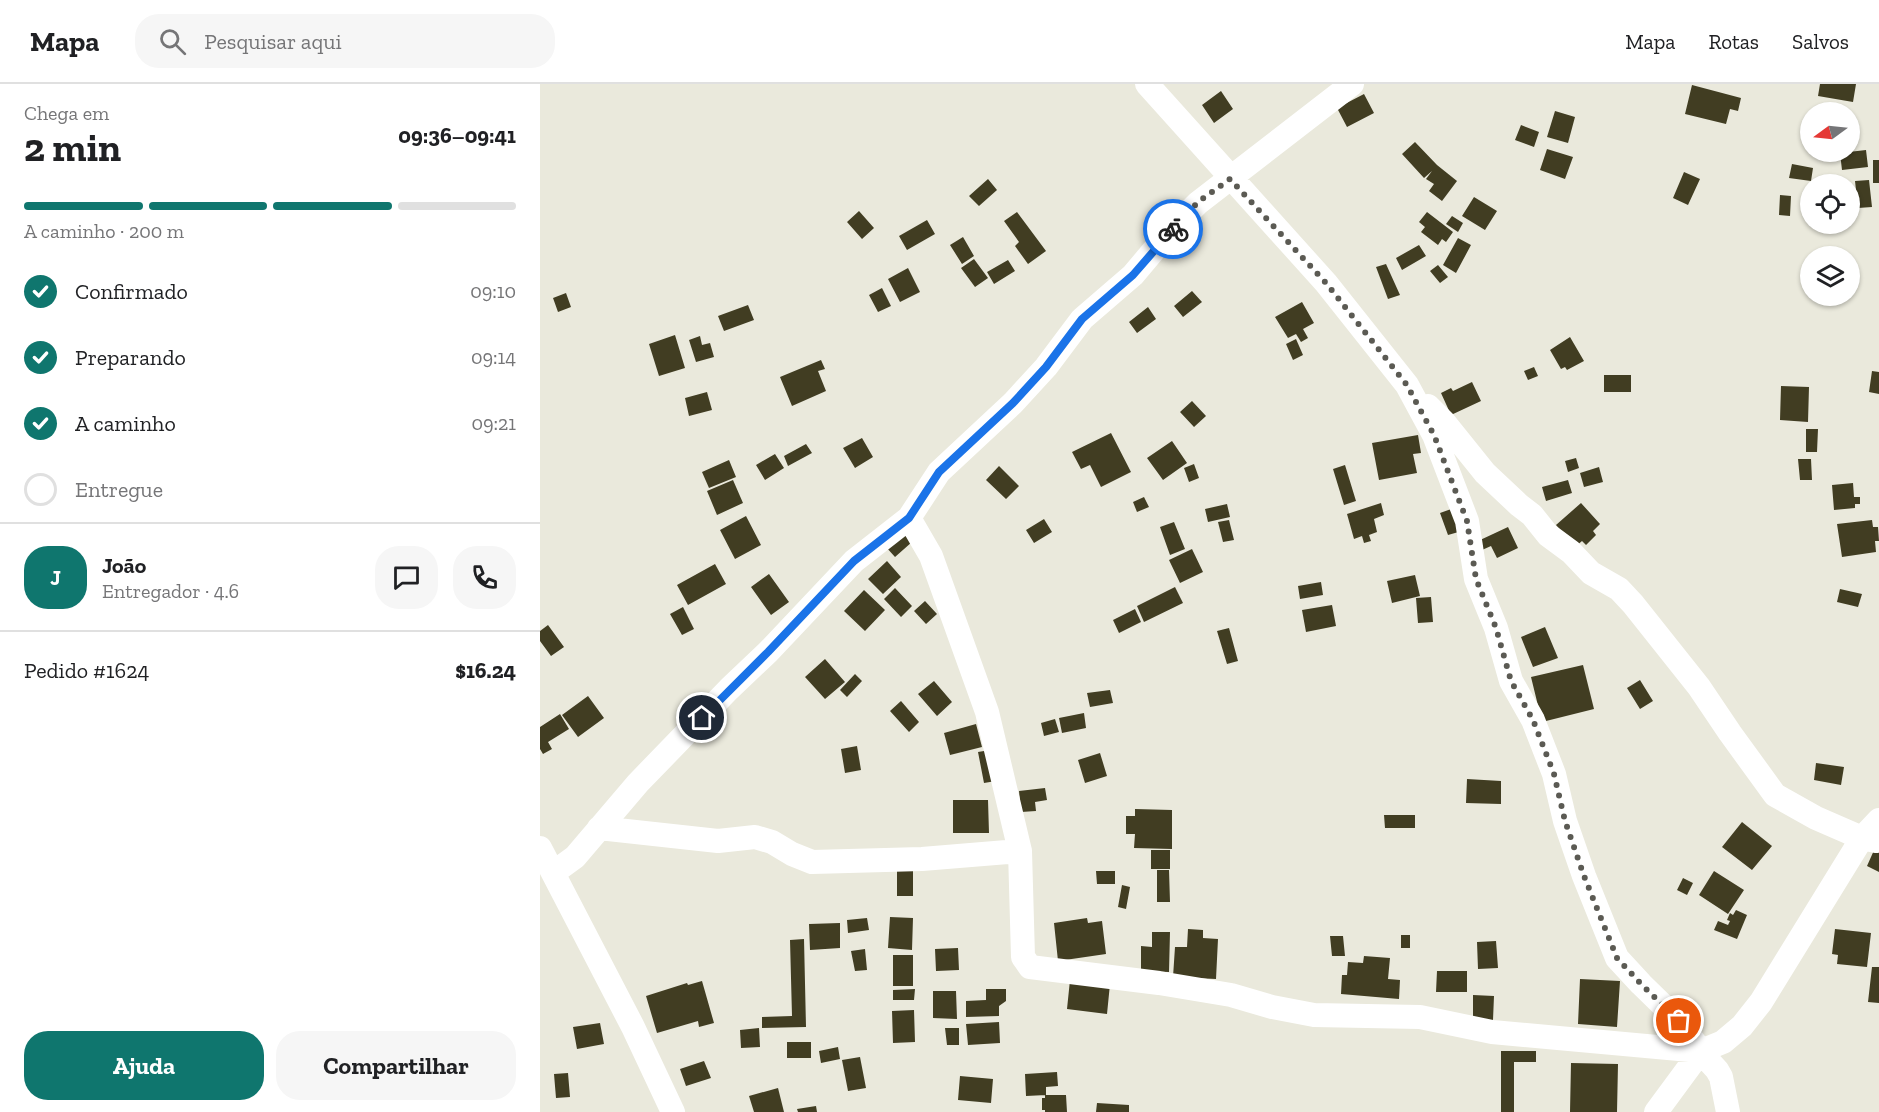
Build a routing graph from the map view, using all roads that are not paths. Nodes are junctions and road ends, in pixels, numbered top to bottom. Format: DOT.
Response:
graph roads {
  1 [pos="1147,84"];
  2 [pos="1352,84"];
  3 [pos="1230,179"];
  4 [pos="1407,385"];
  5 [pos="909,518"];
  6 [pos="1879,820"];
  7 [pos="599,828"];
  8 [pos="1871,840"];
  9 [pos="540,848"];
  10 [pos="1020,851"];
  11 [pos="553,873"];
  12 [pos="1701,1051"];
  13 [pos="673,1112"];
  14 [pos="1656,1112"];
  15 [pos="1728,1112"];
  1 -- 3 [label="street"];
  2 -- 3 [label="street"];
  3 -- 4 [label="street"];
  3 -- 5 [label="street"];
  4 -- 8 [label="street"];
  4 -- 12 [label="street"];
  5 -- 7 [label="street"];
  5 -- 10 [label="street"];
  6 -- 8 [label="street"];
  7 -- 10 [label="street"];
  7 -- 11 [label="street"];
  8 -- 12 [label="street"];
  9 -- 11 [label="street"];
  10 -- 12 [label="street"];
  11 -- 13 [label="street"];
  12 -- 14 [label="street"];
  12 -- 15 [label="street"];
}
